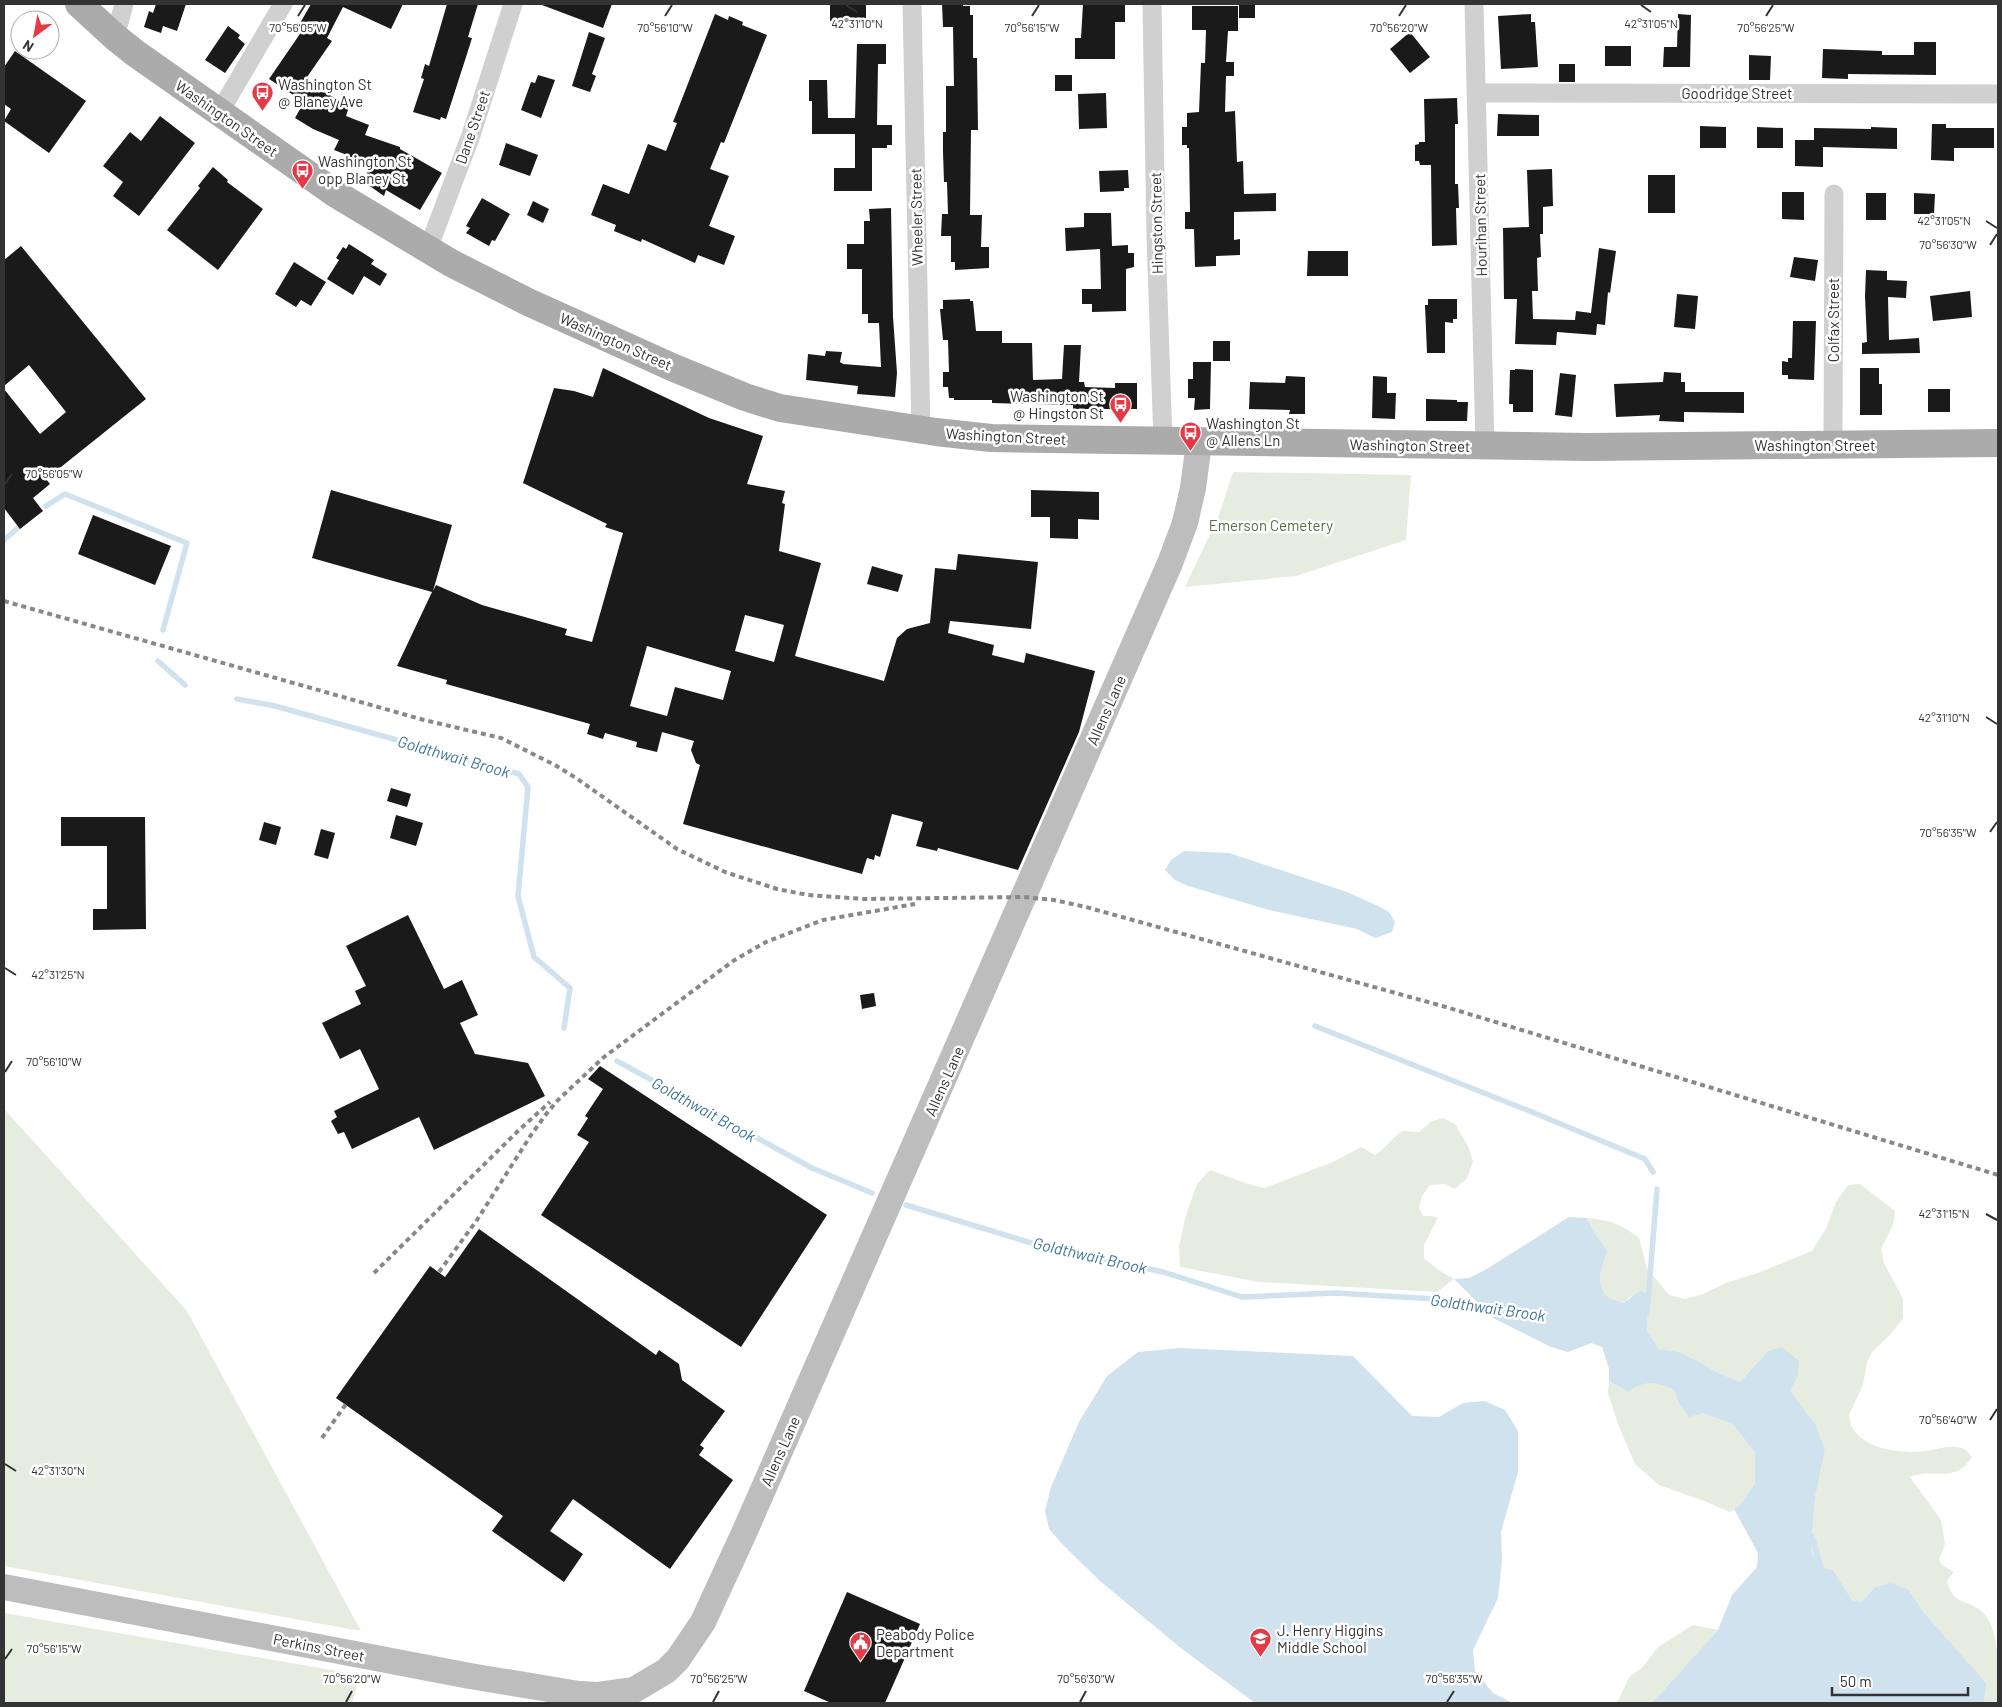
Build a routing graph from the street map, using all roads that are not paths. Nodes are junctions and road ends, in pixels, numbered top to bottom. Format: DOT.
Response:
graph roads {
  1 [pos="62,4"];
  2 [pos="79,4"];
  3 [pos="124,4"];
  4 [pos="283,4"];
  5 [pos="513,4"];
  6 [pos="912,4"];
  7 [pos="1152,4"];
  8 [pos="1474,4"];
  9 [pos="115,37"];
  10 [pos="1477,93"];
  11 [pos="1998,94"];
  12 [pos="219,113"];
  13 [pos="1834,194"];
  14 [pos="428,249"];
  15 [pos="921,430"];
  16 [pos="1163,442"];
  17 [pos="1199,443"];
  18 [pos="1998,443"];
  19 [pos="1833,445"];
  20 [pos="1485,446"];
  21 [pos="4,1587"];
  22 [pos="636,1689"];
  1 -- 9 [label="main road, Washington Street"];
  2 -- 9 [label="main road, Washington Street"];
  3 -- 9 [label="street"];
  4 -- 12 [label="street"];
  5 -- 14 [label="street, Dane Street"];
  6 -- 15 [label="street, Wheeler Street"];
  7 -- 16 [label="street, Hingston Street"];
  8 -- 10 [label="street, Hourihan Street"];
  9 -- 12 [label="main road, Washington Street"];
  10 -- 11 [label="street, Goodridge Street"];
  10 -- 20 [label="street, Hourihan Street"];
  12 -- 14 [label="main road, Washington Street"];
  13 -- 19 [label="street, Colfax Street"];
  14 -- 15 [label="main road, Washington Street"];
  15 -- 16 [label="main road, Washington Street"];
  16 -- 17 [label="main road, Washington Street"];
  17 -- 20 [label="main road, Washington Street"];
  17 -- 22 [label="street, Allens Lane"];
  18 -- 19 [label="main road, Washington Street"];
  19 -- 20 [label="main road, Washington Street"];
  21 -- 22 [label="street, Perkins Street"];
}
